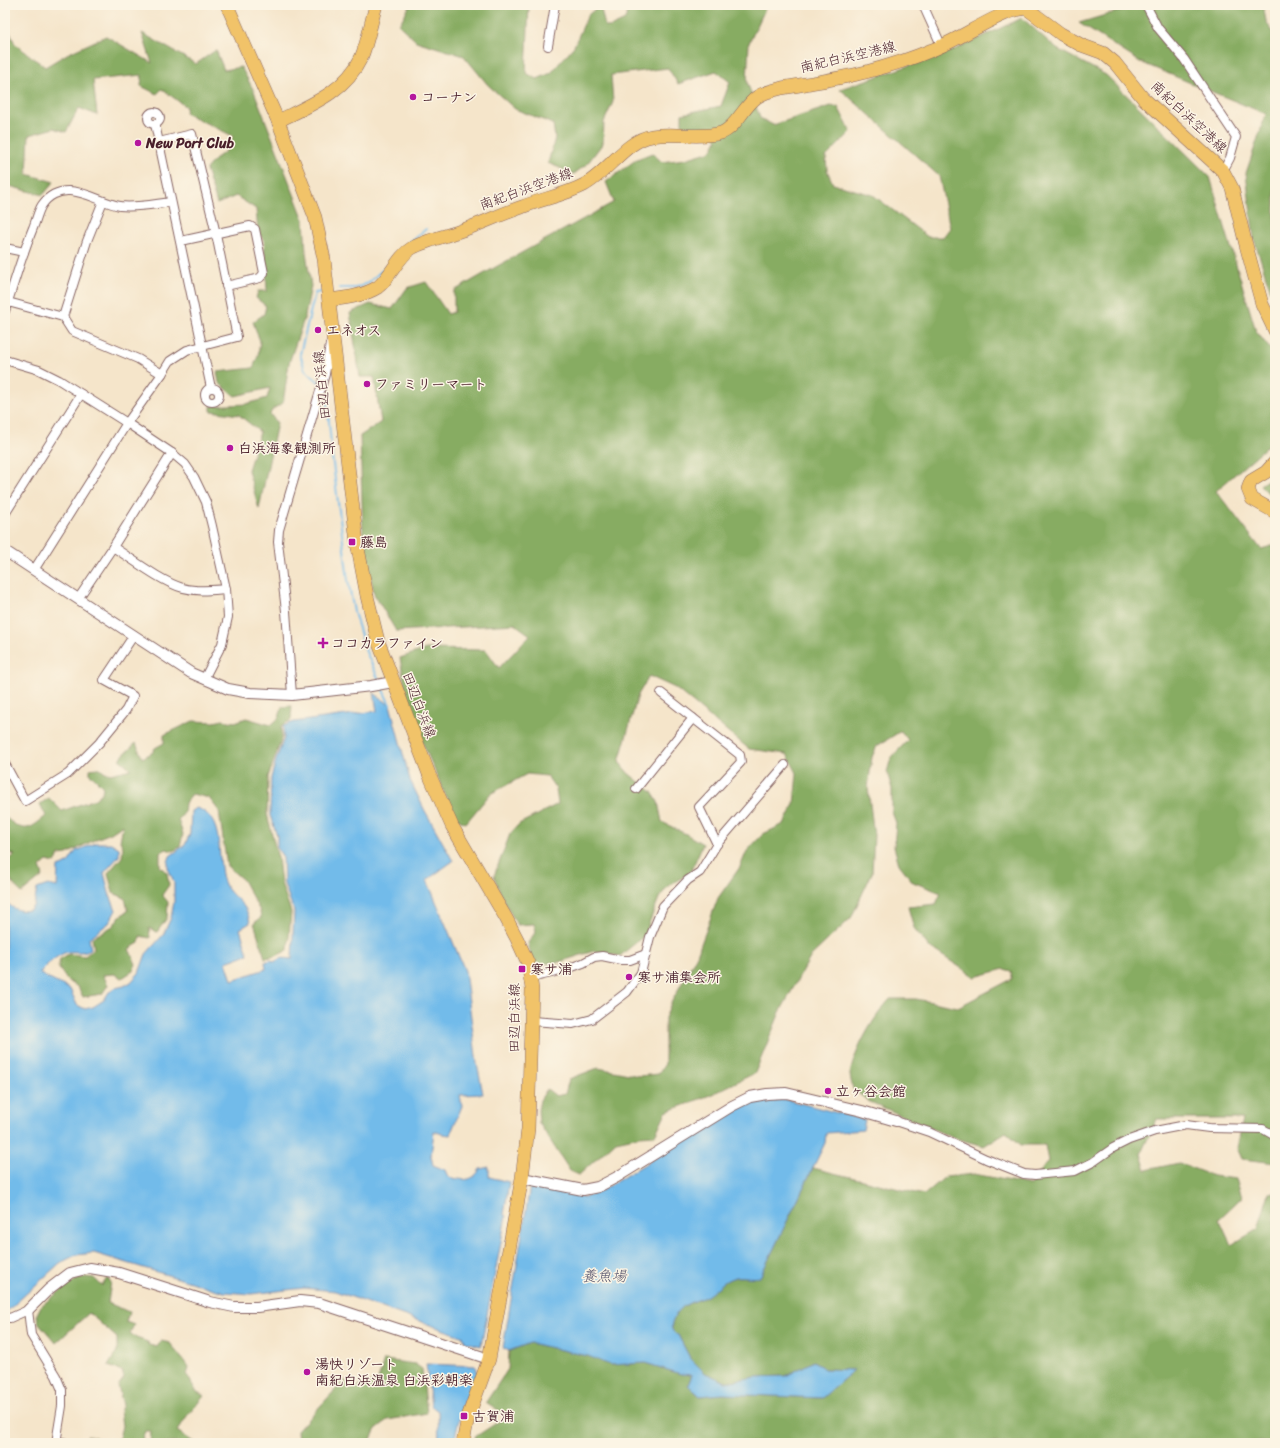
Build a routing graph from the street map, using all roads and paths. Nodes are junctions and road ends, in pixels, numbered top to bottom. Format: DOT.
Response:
graph roads {
  1 [pos="227,5"];
  2 [pos="376,5"];
  3 [pos="555,5"];
  4 [pos="922,5"];
  5 [pos="1146,5"];
  6 [pos="548,46"];
  7 [pos="942,47"];
  8 [pos="278,121"];
  9 [pos="155,124"];
  10 [pos="159,142"];
  11 [pos="1223,171"];
  12 [pos="103,201"];
  13 [pos="171,202"];
  14 [pos="216,234"];
  15 [pos="181,242"];
  16 [pos="5,248"];
  17 [pos="24,252"];
  18 [pos="226,286"];
  19 [pos="329,300"];
  20 [pos="8,302"];
  21 [pos="5,312"];
  22 [pos="63,318"];
  23 [pos="1275,331"];
  24 [pos="332,334"];
  25 [pos="201,345"];
  26 [pos="5,360"];
  27 [pos="162,374"];
  28 [pos="211,388"];
  29 [pos="81,394"];
  30 [pos="127,423"];
  31 [pos="172,453"];
  32 [pos="1275,462"];
  33 [pos="1275,512"];
  34 [pos="5,514"];
  35 [pos="113,547"];
  36 [pos="5,551"];
  37 [pos="34,570"];
  38 [pos="226,589"];
  39 [pos="78,599"];
  40 [pos="134,635"];
  41 [pos="204,679"];
  42 [pos="389,683"];
  43 [pos="661,693"];
  44 [pos="292,695"];
  45 [pos="693,718"];
  46 [pos="5,764"];
  47 [pos="785,765"];
  48 [pos="636,789"];
  49 [pos="718,844"];
  50 [pos="646,954"];
  51 [pos="531,978"];
  52 [pos="532,1021"];
  53 [pos="896,1121"];
  54 [pos="1275,1136"];
  55 [pos="522,1178"];
  56 [pos="28,1310"];
  57 [pos="5,1318"];
  58 [pos="489,1359"];
  59 [pos="56,1442"];
  60 [pos="66,1443"];
  61 [pos="463,1443"];
  1 -- 8 [label="main road"];
  2 -- 8 [label="main road"];
  3 -- 6 [label="street"];
  4 -- 7 [label="street"];
  5 -- 11 [label="street"];
  7 -- 11 [label="main road, 南紀白浜空港線"];
  7 -- 19 [label="main road, 南紀白浜空港線"];
  8 -- 19 [label="main road, 田辺白浜線"];
  9 -- 10 [label="street"];
  10 -- 13 [label="street"];
  10 -- 14 [label="street"];
  11 -- 23 [label="main road, 南紀白浜空港線"];
  12 -- 13 [label="street"];
  12 -- 17 [label="street"];
  12 -- 22 [label="street"];
  13 -- 15 [label="street"];
  14 -- 15 [label="street"];
  14 -- 18 [label="street"];
  14 -- 18 [label="street"];
  15 -- 25 [label="street"];
  16 -- 17 [label="street"];
  17 -- 20 [label="street"];
  18 -- 25 [label="street"];
  19 -- 24 [label="main road, 田辺白浜線"];
  20 -- 21 [label="street"];
  20 -- 22 [label="street"];
  22 -- 27 [label="street"];
  24 -- 42 [label="main road, 田辺白浜線"];
  24 -- 44 [label="street"];
  25 -- 27 [label="street"];
  25 -- 28 [label="street"];
  26 -- 29 [label="street"];
  27 -- 30 [label="street"];
  29 -- 30 [label="street"];
  29 -- 34 [label="street"];
  30 -- 31 [label="street"];
  30 -- 37 [label="street"];
  31 -- 35 [label="street"];
  31 -- 38 [label="street"];
  32 -- 33 [label="main road"];
  35 -- 38 [label="street"];
  35 -- 39 [label="street"];
  36 -- 37 [label="street"];
  37 -- 39 [label="street"];
  38 -- 41 [label="street"];
  39 -- 40 [label="street"];
  40 -- 41 [label="street"];
  40 -- 46 [label="street"];
  41 -- 44 [label="street"];
  42 -- 44 [label="street"];
  42 -- 51 [label="main road, 田辺白浜線"];
  43 -- 45 [label="street"];
  45 -- 48 [label="street"];
  45 -- 49 [label="street"];
  47 -- 49 [label="street"];
  49 -- 50 [label="street"];
  50 -- 51 [label="street"];
  50 -- 52 [label="street"];
  51 -- 52 [label="main road, 田辺白浜線"];
  52 -- 55 [label="main road, 田辺白浜線"];
  53 -- 54 [label="street"];
  53 -- 55 [label="street"];
  55 -- 58 [label="main road, 田辺白浜線"];
  56 -- 57 [label="street"];
  56 -- 58 [label="street"];
  56 -- 59 [label="street"];
  58 -- 61 [label="main road, 田辺白浜線"];
  59 -- 60 [label="street"];
}
